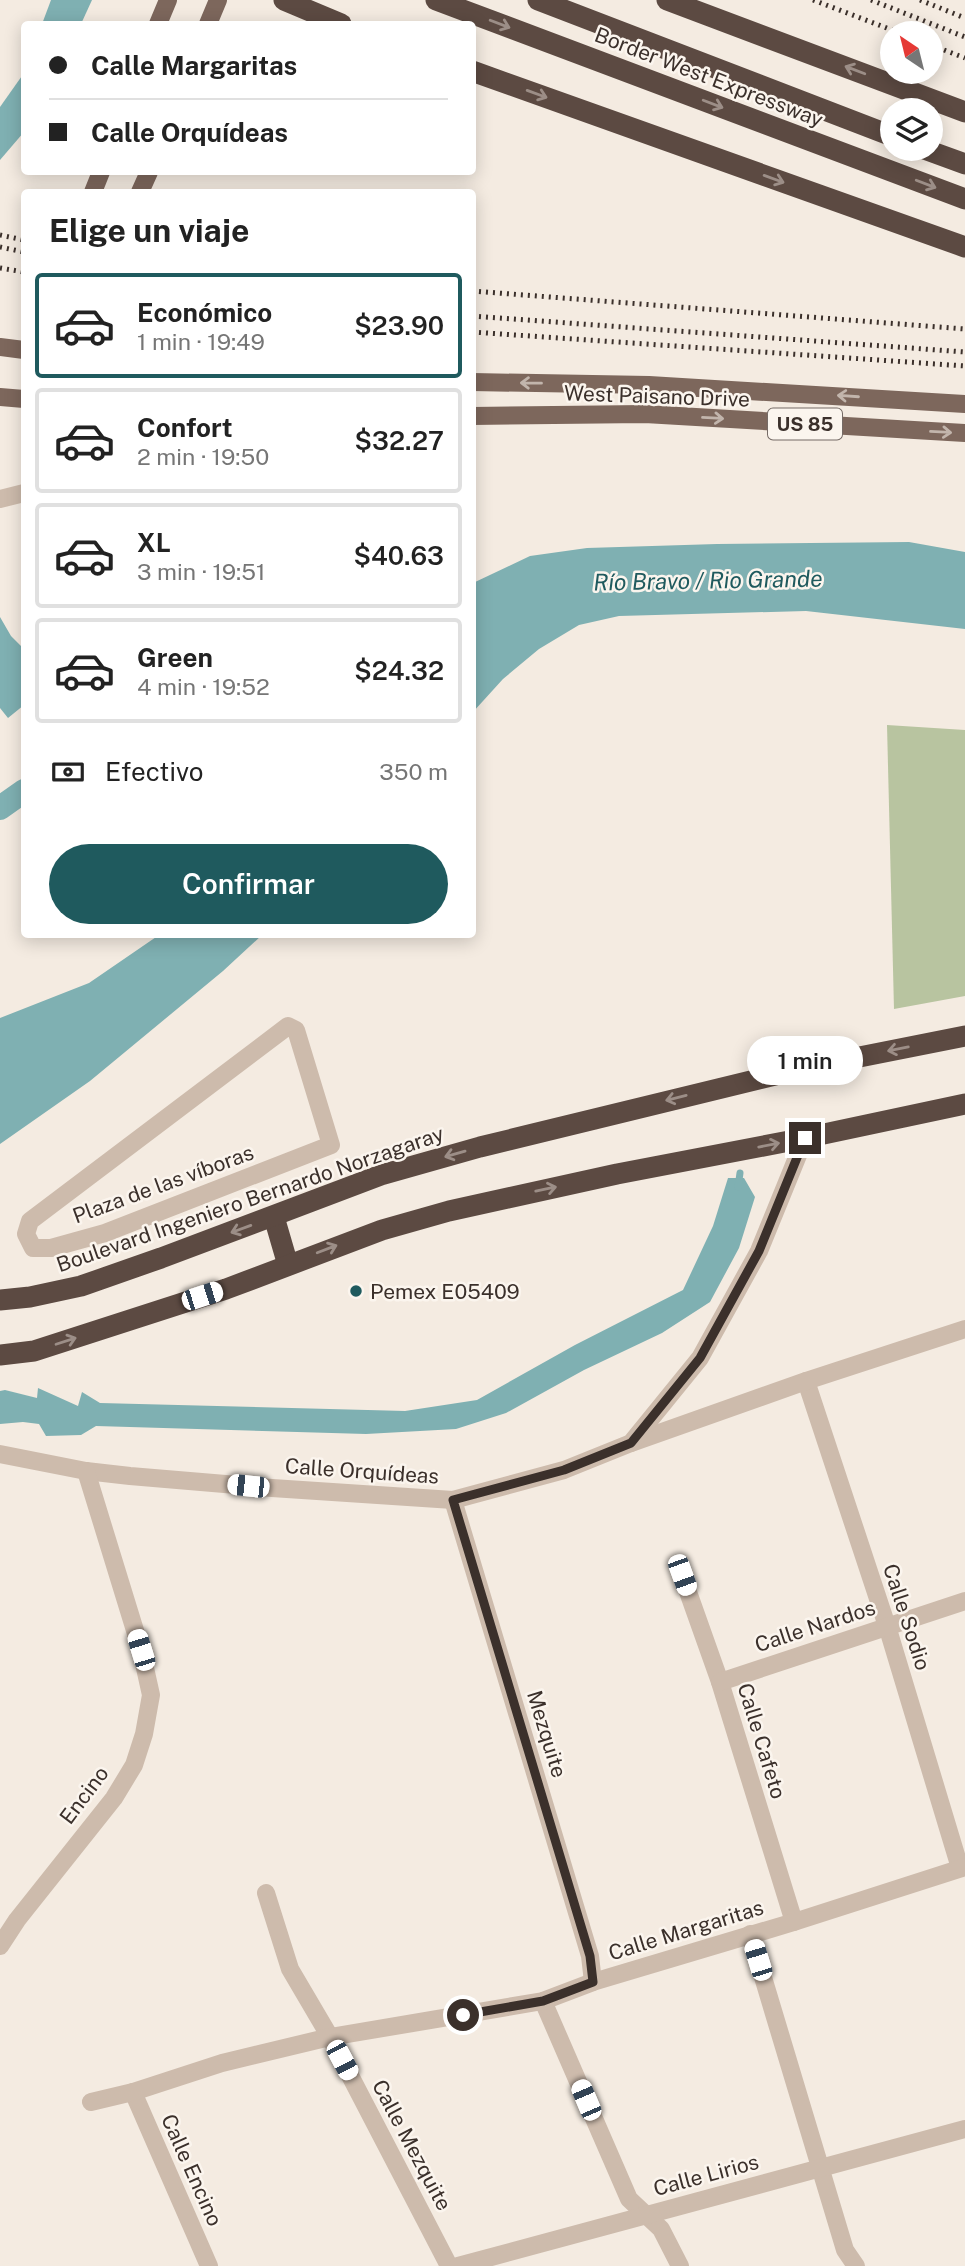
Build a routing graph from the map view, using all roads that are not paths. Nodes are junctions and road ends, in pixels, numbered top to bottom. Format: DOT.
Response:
graph roads {
  1 [pos="168,0"];
  2 [pos="218,0"];
  3 [pos="284,0"];
  4 [pos="436,0"];
  5 [pos="538,0"];
  6 [pos="667,0"];
  7 [pos="159,21"];
  8 [pos="209,21"];
  9 [pos="334,21"];
  10 [pos="476,72"];
  11 [pos="965,112"];
  12 [pos="880,131"];
  13 [pos="943,156"];
  14 [pos="965,164"];
  15 [pos="965,199"];
  16 [pos="965,247"];
  17 [pos="0,347"];
  18 [pos="21,349"];
  19 [pos="476,382"];
  20 [pos="0,397"];
  21 [pos="21,399"];
  22 [pos="965,404"];
  23 [pos="476,416"];
  24 [pos="965,433"];
  25 [pos="21,494"];
  26 [pos="0,499"];
  27 [pos="295,1028"];
  28 [pos="965,1036"];
  29 [pos="965,1104"];
  30 [pos="805,1138"];
  31 [pos="274,1217"];
  32 [pos="288,1265"];
  33 [pos="0,1300"];
  34 [pos="965,1329"];
  35 [pos="0,1355"];
  36 [pos="806,1381"];
  37 [pos="631,1443"];
  38 [pos="0,1454"];
  39 [pos="86,1471"];
  40 [pos="453,1500"];
  41 [pos="682,1575"];
  42 [pos="965,1601"];
  43 [pos="887,1626"];
  44 [pos="720,1682"];
  45 [pos="962,1867"];
  46 [pos="265,1893"];
  47 [pos="794,1922"];
  48 [pos="750,1934"];
  49 [pos="0,1947"];
  50 [pos="593,1982"];
  51 [pos="543,2001"];
  52 [pos="330,2037"];
  53 [pos="133,2092"];
  54 [pos="92,2102"];
  55 [pos="965,2129"];
  56 [pos="821,2168"];
  57 [pos="643,2215"];
  58 [pos="209,2266"];
  59 [pos="449,2266"];
  60 [pos="458,2266"];
  61 [pos="680,2266"];
  62 [pos="856,2266"];
  1 -- 7 [label="main road"];
  2 -- 8 [label="main road"];
  3 -- 9 [label="highway"];
  4 -- 15 [label="highway, Border West Expressway, one-way"];
  5 -- 12 [label="highway, Border West Expressway"];
  11 -- 6 [label="highway, one-way"];
  10 -- 16 [label="highway, one-way"];
  13 -- 14 [label="highway"];
  17 -- 18 [label="main road"];
  22 -- 19 [label="main road, West Paisano Drive / US 85, one-way"];
  20 -- 21 [label="main road"];
  23 -- 24 [label="main road, West Paisano Drive / US 85, one-way"];
  25 -- 26 [label="street"];
  27 -- 27 [label="street, Plaza de las víboras"];
  28 -- 31 [label="highway, Boulevard Ingeniero Bernardo Norzagaray, one-way"];
  29 -- 30 [label="highway"];
  32 -- 30 [label="highway, one-way"];
  30 -- 37 [label="street, Calle Orquídeas"];
  31 -- 32 [label="highway"];
  31 -- 33 [label="highway, Boulevard Ingeniero Bernardo Norzagaray, one-way"];
  35 -- 32 [label="highway, one-way"];
  34 -- 36 [label="street, Calle Orquídeas"];
  36 -- 37 [label="street, Calle Orquídeas"];
  36 -- 43 [label="street, Calle Sodio"];
  37 -- 40 [label="street, Calle Orquídeas"];
  38 -- 39 [label="street, Calle Orquídeas"];
  39 -- 40 [label="street, Calle Orquídeas"];
  39 -- 49 [label="street, Encino"];
  40 -- 50 [label="street, Mezquite"];
  41 -- 44 [label="street, Calle Cafeto"];
  42 -- 43 [label="street, Calle Nardos"];
  43 -- 44 [label="street, Calle Nardos"];
  43 -- 45 [label="street, Calle Sodio"];
  44 -- 47 [label="street, Calle Cafeto"];
  45 -- 47 [label="street, Calle Margaritas"];
  46 -- 52 [label="street, Calle Mezquite"];
  47 -- 48 [label="street, Calle Margaritas"];
  48 -- 50 [label="street, Calle Margaritas"];
  48 -- 56 [label="street"];
  50 -- 51 [label="street, Calle Margaritas"];
  51 -- 52 [label="street, Calle Margaritas"];
  51 -- 57 [label="street"];
  52 -- 53 [label="street, Calle Margaritas"];
  52 -- 59 [label="street, Calle Mezquite"];
  53 -- 54 [label="street, Calle Margaritas"];
  53 -- 58 [label="street, Calle Encino"];
  55 -- 56 [label="street, Calle Lirios"];
  56 -- 57 [label="street, Calle Lirios"];
  56 -- 62 [label="street"];
  57 -- 60 [label="street, Calle Lirios"];
  57 -- 61 [label="street"];
}
